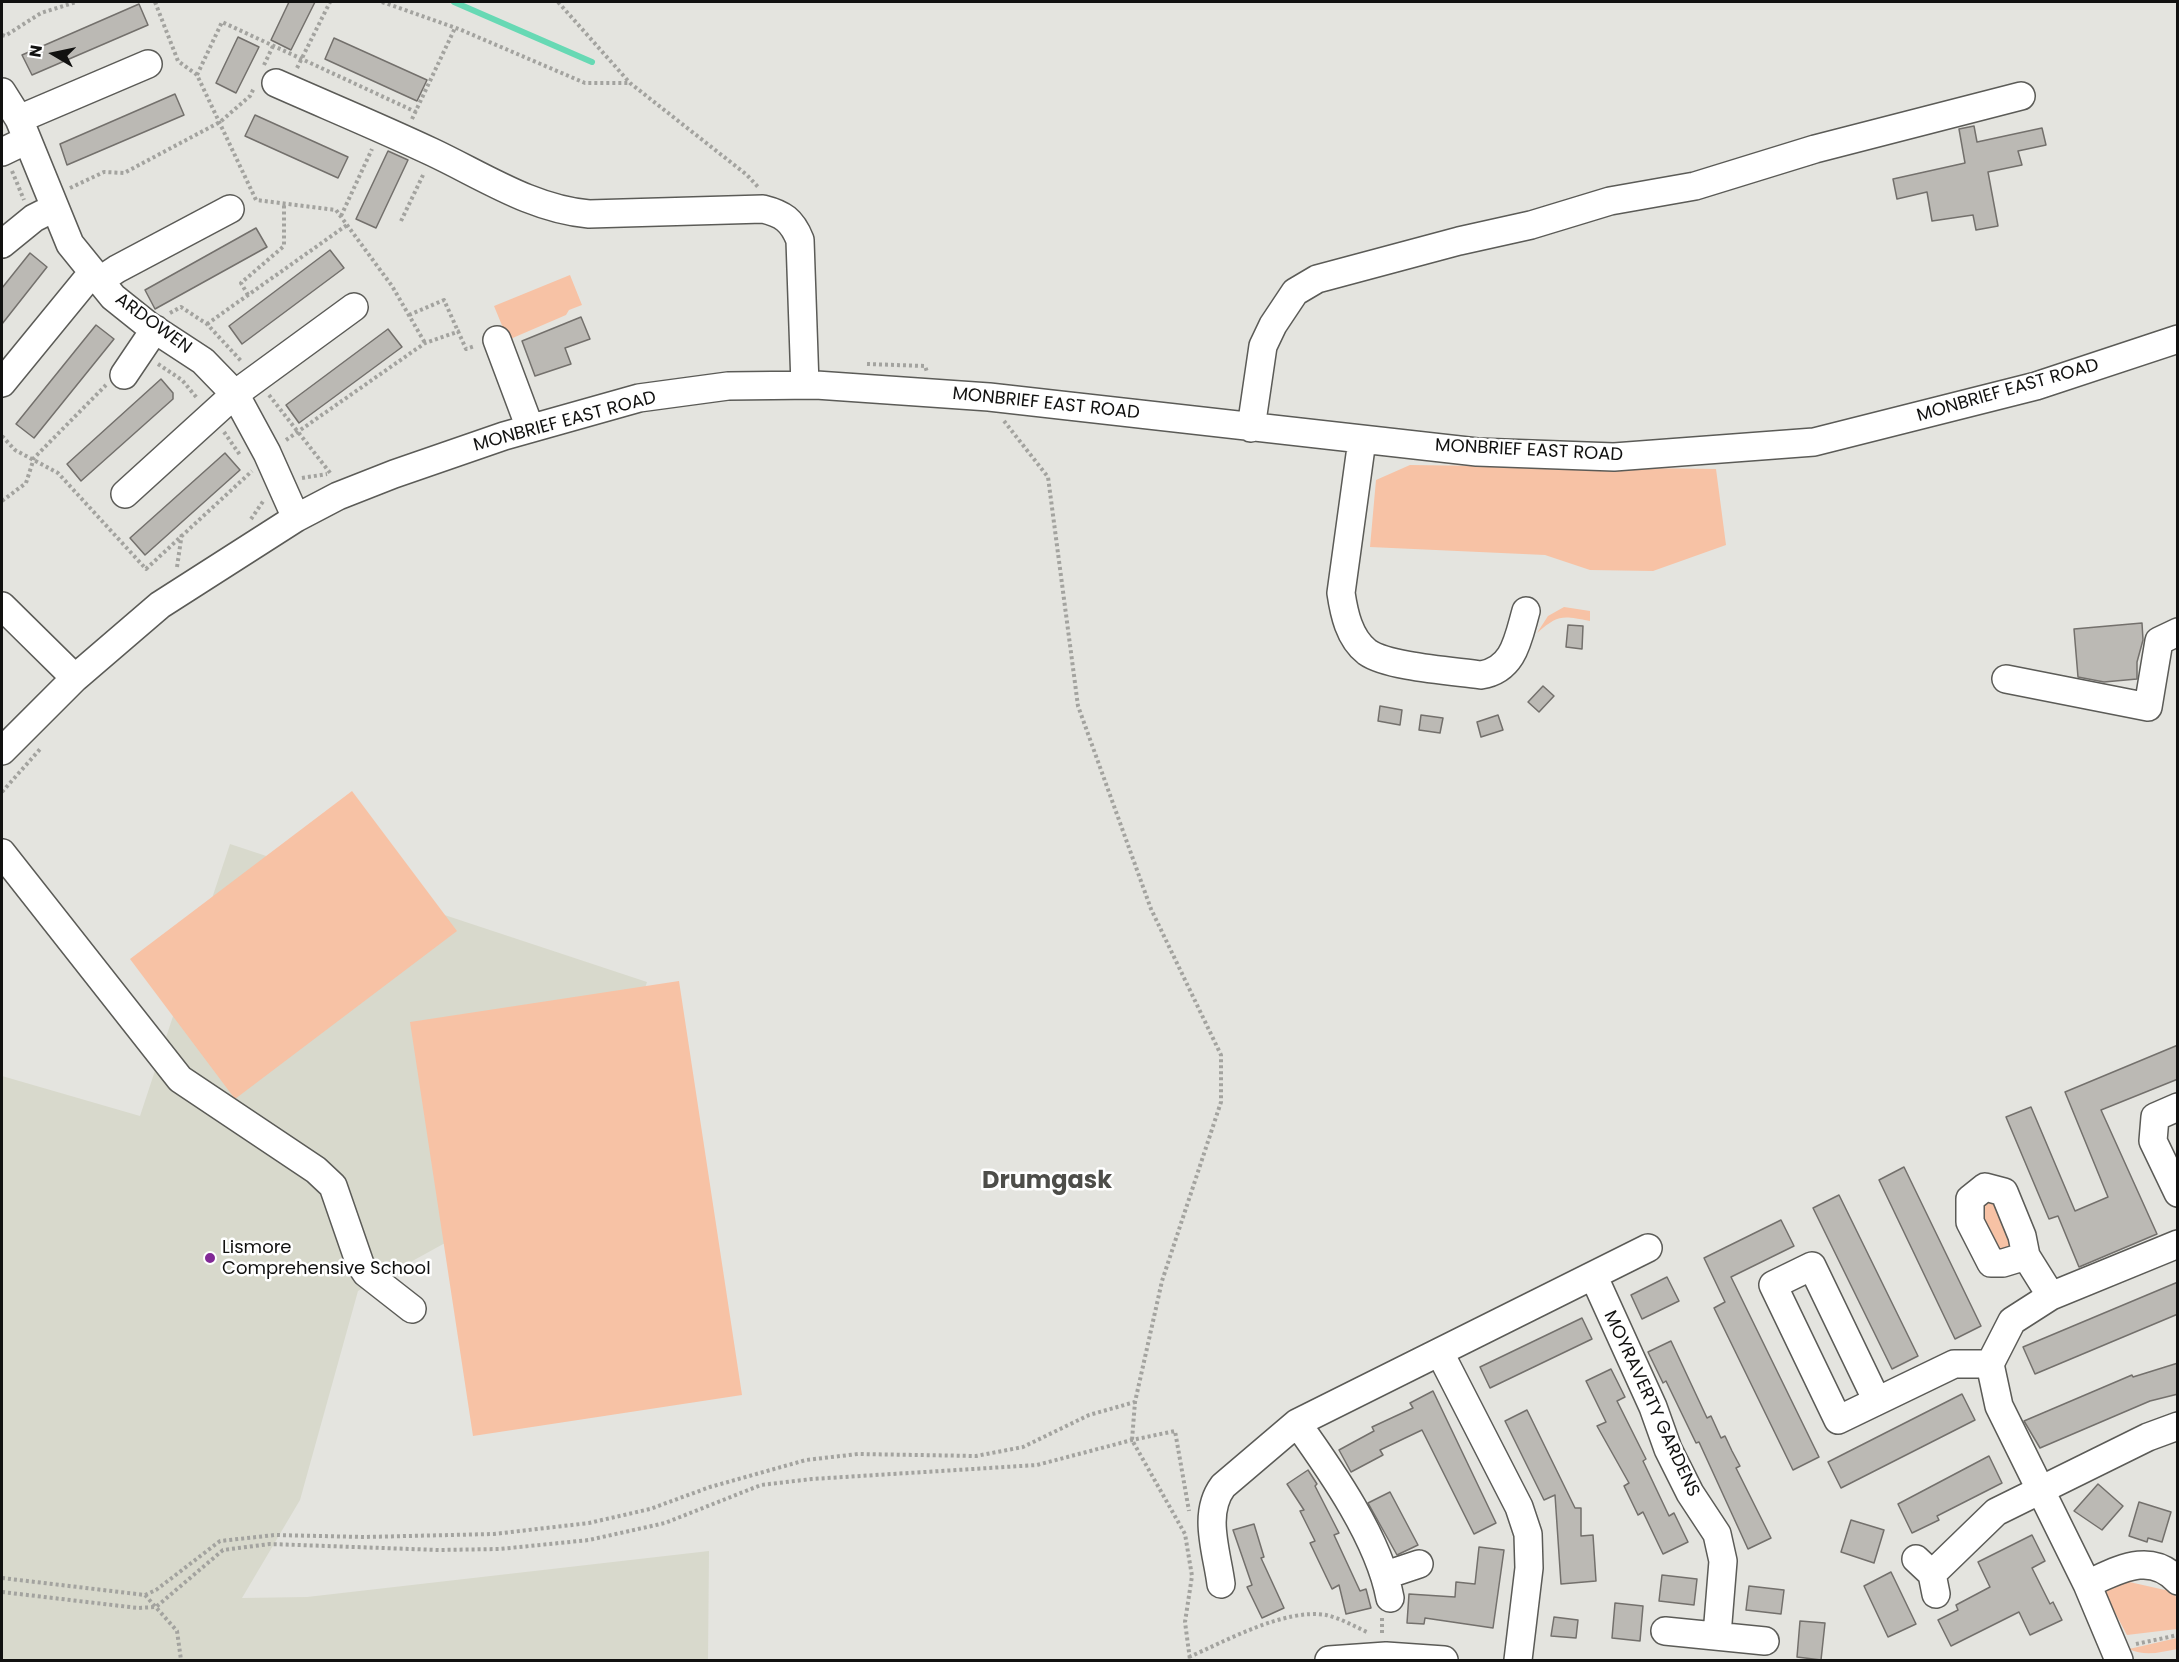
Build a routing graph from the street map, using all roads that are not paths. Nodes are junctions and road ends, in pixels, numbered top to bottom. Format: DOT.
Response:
graph roads {
  1 [pos="148,64"];
  2 [pos="269,83"];
  3 [pos="2,92"];
  4 [pos="2021,96"];
  5 [pos="23,130"];
  6 [pos="2,152"];
  7 [pos="52,202"];
  8 [pos="230,209"];
  9 [pos="2,244"];
  10 [pos="95,277"];
  11 [pos="354,307"];
  12 [pos="155,329"];
  13 [pos="2178,339"];
  14 [pos="497,340"];
  15 [pos="131,364"];
  16 [pos="2,383"];
  17 [pos="805,385"];
  18 [pos="235,394"];
  19 [pos="530,428"];
  20 [pos="1251,428"];
  21 [pos="1362,440"];
  22 [pos="125,494"];
  23 [pos="296,518"];
  24 [pos="2,606"];
  25 [pos="1526,611"];
  26 [pos="2178,632"];
  27 [pos="75,678"];
  28 [pos="2006,680"];
  29 [pos="2,751"];
  30 [pos="2,853"];
  31 [pos="2178,1107"];
  32 [pos="2178,1193"];
  33 [pos="2178,1244"];
  34 [pos="1648,1248"];
  35 [pos="2026,1256"];
  36 [pos="1594,1277"];
  37 [pos="2051,1296"];
  38 [pos="412,1309"];
  39 [pos="1440,1353"];
  40 [pos="1990,1364"];
  41 [pos="1877,1401"];
  42 [pos="1297,1423"];
  43 [pos="2178,1426"];
  44 [pos="2041,1490"];
  45 [pos="1419,1564"];
  46 [pos="1928,1576"];
  47 [pos="2178,1581"];
  48 [pos="1221,1584"];
  49 [pos="2086,1584"];
  50 [pos="1665,1630"];
  51 [pos="1717,1635"];
  52 [pos="1765,1641"];
  53 [pos="2117,1655"];
  54 [pos="1329,1660"];
  55 [pos="1444,1660"];
  56 [pos="1518,1660"];
  1 -- 5 [label="street"];
  2 -- 17 [label="street"];
  3 -- 5 [label="street, ARDOWEN"];
  4 -- 20 [label="street"];
  5 -- 6 [label="street"];
  5 -- 7 [label="street, ARDOWEN"];
  7 -- 9 [label="street"];
  7 -- 10 [label="street, ARDOWEN"];
  8 -- 10 [label="street"];
  10 -- 12 [label="street, ARDOWEN"];
  10 -- 16 [label="street"];
  11 -- 18 [label="street"];
  12 -- 15 [label="street"];
  12 -- 18 [label="street, ARDOWEN"];
  13 -- 21 [label="street, MONBRIEF EAST ROAD"];
  14 -- 19 [label="street"];
  17 -- 19 [label="street, MONBRIEF EAST ROAD"];
  17 -- 20 [label="street, MONBRIEF EAST ROAD"];
  18 -- 22 [label="street"];
  18 -- 23 [label="street, ARDOWEN"];
  19 -- 23 [label="street, MONBRIEF EAST ROAD"];
  20 -- 21 [label="street, MONBRIEF EAST ROAD"];
  21 -- 25 [label="street"];
  23 -- 27 [label="street, MONBRIEF EAST ROAD"];
  24 -- 27 [label="street"];
  26 -- 28 [label="street"];
  27 -- 29 [label="street, MONBRIEF EAST ROAD"];
  30 -- 38 [label="street"];
  31 -- 32 [label="street"];
  33 -- 37 [label="street"];
  34 -- 36 [label="street"];
  35 -- 37 [label="street"];
  36 -- 39 [label="street"];
  36 -- 51 [label="street, MOYRAVERTY GARDENS"];
  37 -- 40 [label="street"];
  39 -- 42 [label="street"];
  39 -- 56 [label="street"];
  40 -- 41 [label="street"];
  40 -- 44 [label="street"];
  41 -- 41 [label="street"];
  42 -- 45 [label="street"];
  42 -- 48 [label="street"];
  43 -- 44 [label="street"];
  44 -- 46 [label="street"];
  44 -- 49 [label="street"];
  47 -- 49 [label="street"];
  49 -- 53 [label="street"];
  50 -- 51 [label="street"];
  51 -- 52 [label="street"];
  54 -- 55 [label="street"];
}
